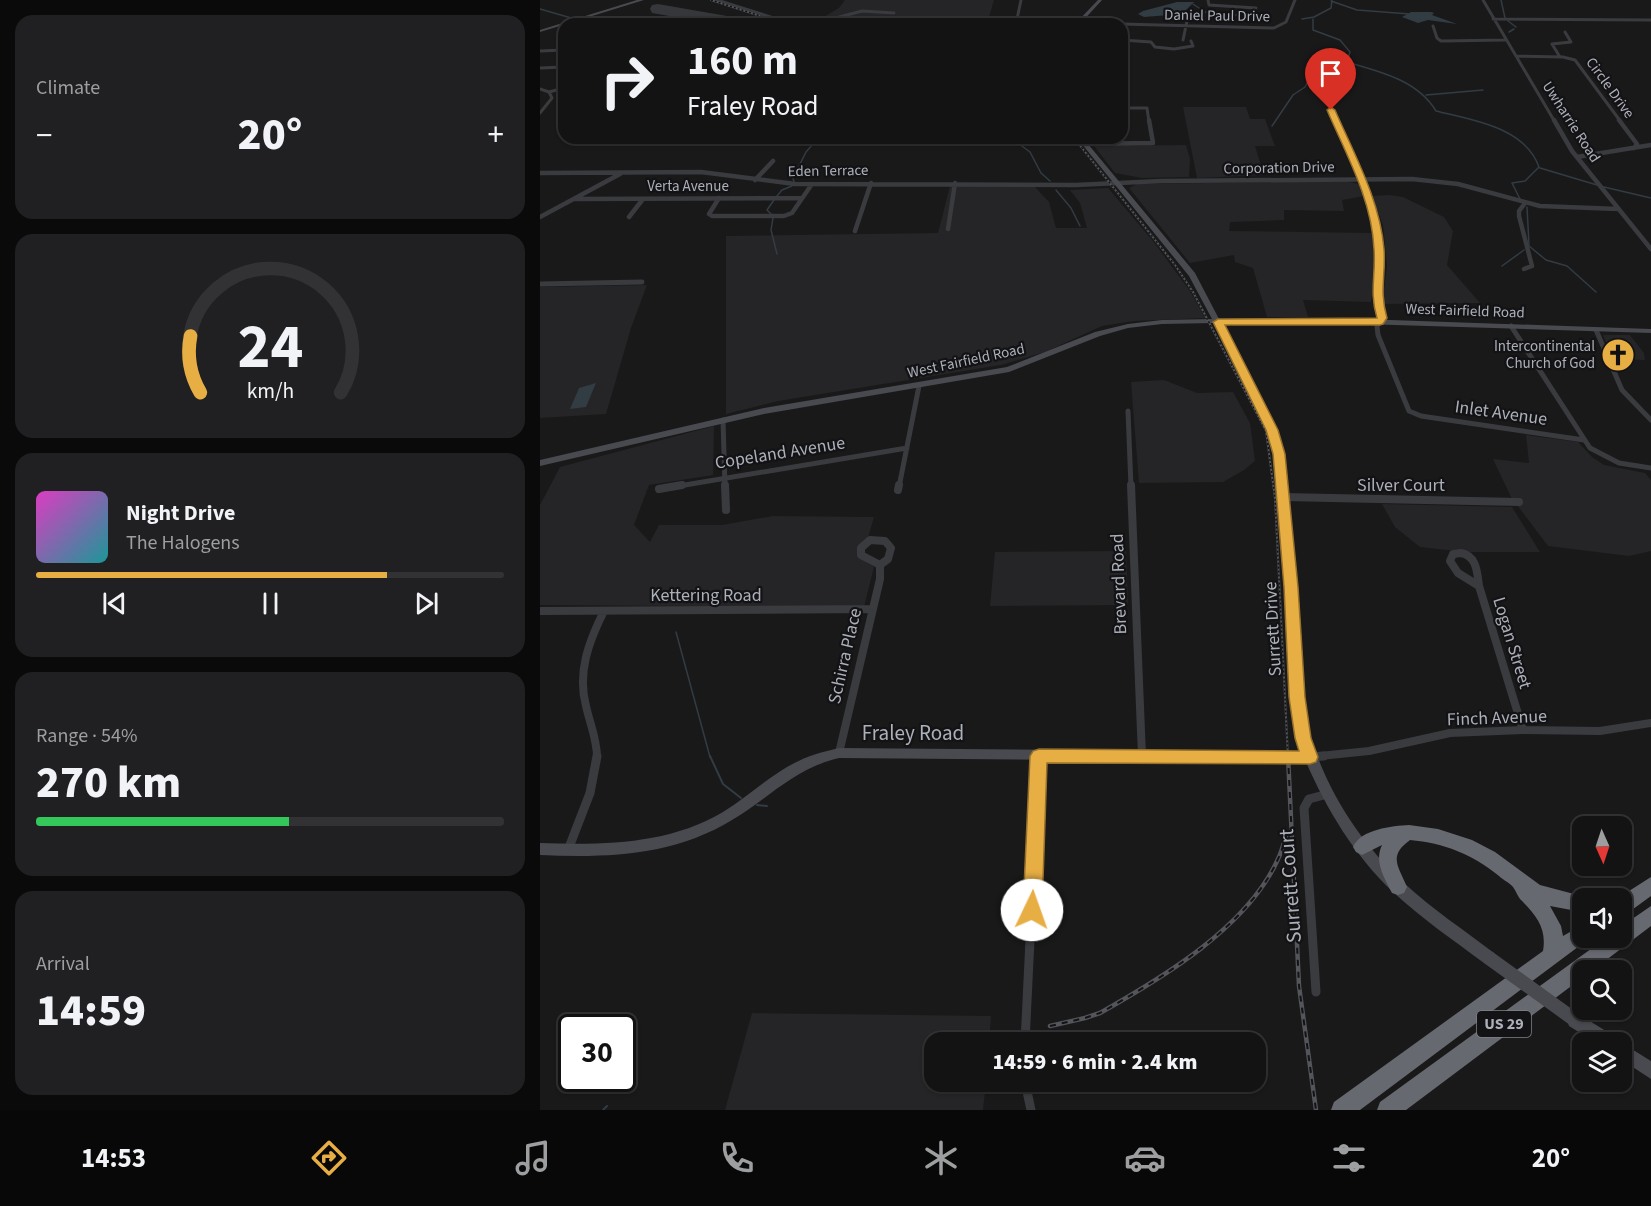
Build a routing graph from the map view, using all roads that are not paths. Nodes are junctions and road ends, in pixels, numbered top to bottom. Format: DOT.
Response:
graph roads {
  1 [pos="642,0"];
  2 [pos="717,0"];
  3 [pos="1021,0"];
  4 [pos="1100,0"];
  5 [pos="1208,0"];
  6 [pos="1294,0"];
  7 [pos="1483,0"];
  8 [pos="1256,8"];
  9 [pos="894,13"];
  10 [pos="583,18"];
  11 [pos="774,18"];
  12 [pos="837,18"];
  13 [pos="1017,18"];
  14 [pos="1083,18"];
  15 [pos="1493,19"];
  16 [pos="1233,20"];
  17 [pos="1651,20"];
  18 [pos="1187,21"];
  19 [pos="1128,24"];
  20 [pos="558,26"];
  21 [pos="1433,26"];
  22 [pos="1186,27"];
  23 [pos="1231,27"];
  24 [pos="540,31"];
  25 [pos="1565,32"];
  26 [pos="1149,35"];
  27 [pos="1144,38"];
  28 [pos="1128,39"];
  29 [pos="1183,40"];
  30 [pos="1505,40"];
  31 [pos="1191,41"];
  32 [pos="558,50"];
  33 [pos="540,51"];
  34 [pos="1516,57"];
  35 [pos="1560,57"];
  36 [pos="558,67"];
  37 [pos="540,68"];
  38 [pos="540,89"];
  39 [pos="558,90"];
  40 [pos="549,92"];
  41 [pos="1128,108"];
  42 [pos="1331,110"];
  43 [pos="540,113"];
  44 [pos="1128,143"];
  45 [pos="1085,144"];
  46 [pos="1651,145"];
  47 [pos="1634,148"];
  48 [pos="1577,157"];
  49 [pos="773,161"];
  50 [pos="622,172"];
  51 [pos="540,173"];
  52 [pos="1362,179"];
  53 [pos="755,180"];
  54 [pos="871,183"];
  55 [pos="955,183"];
  56 [pos="1117,183"];
  57 [pos="812,184"];
  58 [pos="719,198"];
  59 [pos="802,198"];
  60 [pos="575,199"];
  61 [pos="643,199"];
  62 [pos="1525,203"];
  63 [pos="1618,209"];
  64 [pos="540,217"];
  65 [pos="629,217"];
  66 [pos="948,229"];
  67 [pos="855,231"];
  68 [pos="1651,249"];
  69 [pos="1524,269"];
  70 [pos="642,282"];
  71 [pos="540,284"];
  72 [pos="1218,322"];
  73 [pos="1380,322"];
  74 [pos="1511,326"];
  75 [pos="1596,330"];
  76 [pos="1651,331"];
  77 [pos="919,386"];
  78 [pos="1128,411"];
  79 [pos="723,420"];
  80 [pos="1651,420"];
  81 [pos="1584,440"];
  82 [pos="907,448"];
  83 [pos="540,463"];
  84 [pos="1651,468"];
  85 [pos="725,478"];
  86 [pos="659,489"];
  87 [pos="898,490"];
  88 [pos="1284,497"];
  89 [pos="1519,502"];
  90 [pos="726,510"];
  91 [pos="880,565"];
  92 [pos="1479,586"];
  93 [pos="872,609"];
  94 [pos="604,610"];
  95 [pos="540,611"];
  96 [pos="1651,723"];
  97 [pos="1523,730"];
  98 [pos="839,753"];
  99 [pos="1039,756"];
  100 [pos="1142,756"];
  101 [pos="1310,757"];
  102 [pos="1328,794"];
  103 [pos="1406,834"];
  104 [pos="1362,847"];
  105 [pos="540,849"];
  106 [pos="568,850"];
  107 [pos="1507,872"];
  108 [pos="1398,887"];
  109 [pos="1648,887"];
  110 [pos="1632,894"];
  111 [pos="1632,899"];
  112 [pos="1572,902"];
  113 [pos="1651,915"];
  114 [pos="1632,929"];
  115 [pos="1651,929"];
  116 [pos="1632,933"];
  117 [pos="1572,941"];
  118 [pos="1607,948"];
  119 [pos="1552,956"];
  120 [pos="1316,992"];
  121 [pos="1025,1032"];
  122 [pos="1593,1032"];
  123 [pos="1632,1059"];
  124 [pos="1651,1071"];
  125 [pos="1027,1092"];
  126 [pos="1031,1110"];
  127 [pos="1342,1110"];
  128 [pos="1388,1110"];
  1 -- 10 [label="street"];
  2 -- 11 [label="street"];
  3 -- 13 [label="street"];
  4 -- 14 [label="street"];
  5 -- 8 [label="street"];
  6 -- 23 [label="street, Daniel Paul Drive"];
  7 -- 15 [label="street, Uwharrie Road"];
  9 -- 12 [label="street"];
  15 -- 17 [label="street"];
  15 -- 30 [label="street, Uwharrie Road"];
  16 -- 23 [label="street"];
  18 -- 22 [label="street"];
  19 -- 22 [label="street, Daniel Paul Drive"];
  20 -- 24 [label="street"];
  21 -- 30 [label="street"];
  22 -- 23 [label="street, Daniel Paul Drive"];
  22 -- 29 [label="street"];
  25 -- 35 [label="street"];
  26 -- 27 [label="street"];
  27 -- 28 [label="street"];
  27 -- 31 [label="street"];
  30 -- 34 [label="street, Uwharrie Road"];
  32 -- 33 [label="street"];
  34 -- 35 [label="street, Circle Drive"];
  34 -- 48 [label="street, Uwharrie Road"];
  35 -- 47 [label="street, Circle Drive"];
  36 -- 37 [label="street"];
  38 -- 40 [label="street"];
  39 -- 40 [label="street"];
  40 -- 43 [label="street"];
  41 -- 44 [label="street"];
  42 -- 52 [label="street"];
  45 -- 56 [label="street, Surrett Drive"];
  46 -- 47 [label="street"];
  47 -- 48 [label="street"];
  48 -- 63 [label="street, Uwharrie Road"];
  49 -- 53 [label="street"];
  50 -- 51 [label="street, Eden Terrace"];
  50 -- 53 [label="street, Eden Terrace"];
  50 -- 60 [label="street"];
  52 -- 56 [label="street, Corporation Drive"];
  52 -- 62 [label="street, Corporation Drive"];
  52 -- 73 [label="street"];
  53 -- 57 [label="street, Eden Terrace"];
  54 -- 55 [label="street, Eden Terrace"];
  54 -- 57 [label="street, Eden Terrace"];
  54 -- 67 [label="street"];
  55 -- 56 [label="street, Eden Terrace"];
  55 -- 66 [label="street"];
  56 -- 72 [label="street, Surrett Drive"];
  57 -- 59 [label="street"];
  58 -- 59 [label="street, Verta Avenue"];
  58 -- 59 [label="street"];
  58 -- 61 [label="street, Verta Avenue"];
  60 -- 61 [label="street, Verta Avenue"];
  60 -- 64 [label="street"];
  61 -- 65 [label="street"];
  62 -- 63 [label="street, Corporation Drive"];
  62 -- 69 [label="street"];
  63 -- 68 [label="street, Uwharrie Road"];
  70 -- 71 [label="street"];
  72 -- 73 [label="street, West Fairfield Road"];
  72 -- 77 [label="street, West Fairfield Road"];
  72 -- 88 [label="street, Surrett Drive"];
  73 -- 74 [label="street, West Fairfield Road"];
  73 -- 81 [label="street, Inlet Avenue"];
  74 -- 75 [label="street, West Fairfield Road"];
  74 -- 81 [label="street"];
  75 -- 76 [label="street, West Fairfield Road"];
  75 -- 80 [label="street"];
  77 -- 79 [label="street, West Fairfield Road"];
  77 -- 82 [label="street"];
  78 -- 100 [label="street, Brevard Road"];
  79 -- 83 [label="street, West Fairfield Road"];
  79 -- 85 [label="street"];
  81 -- 84 [label="street"];
  82 -- 85 [label="street, Copeland Avenue"];
  82 -- 87 [label="street"];
  85 -- 86 [label="street, Copeland Avenue"];
  85 -- 90 [label="street"];
  88 -- 89 [label="street, Silver Court"];
  88 -- 101 [label="street, Surrett Drive"];
  91 -- 91 [label="street, Schirra Place"];
  91 -- 93 [label="street, Schirra Place"];
  92 -- 92 [label="street, Logan Street"];
  92 -- 97 [label="street, Logan Street"];
  93 -- 94 [label="street, Kettering Road"];
  93 -- 98 [label="street, Schirra Place"];
  94 -- 95 [label="street, Kettering Road"];
  94 -- 106 [label="street"];
  96 -- 97 [label="street, Finch Avenue"];
  97 -- 101 [label="street, Finch Avenue"];
  98 -- 99 [label="street, Fraley Road"];
  98 -- 106 [label="street, Fraley Road"];
  99 -- 100 [label="street, Fraley Road"];
  99 -- 121 [label="street"];
  100 -- 101 [label="street, Fraley Road"];
  101 -- 102 [label="street, Surrett Drive"];
  102 -- 104 [label="street, Surrett Drive"];
  102 -- 120 [label="street, Surrett Court"];
  103 -- 104 [label="highway"];
  103 -- 107 [label="highway"];
  103 -- 108 [label="highway"];
  104 -- 108 [label="street, Surrett Drive"];
  105 -- 106 [label="street, Fraley Road"];
  107 -- 112 [label="highway"];
  107 -- 119 [label="highway"];
  108 -- 122 [label="street, Surrett Drive, bridge"];
  109 -- 110 [label="highway"];
  109 -- 111 [label="highway"];
  113 -- 114 [label="highway, US 29"];
  115 -- 116 [label="highway"];
  117 -- 119 [label="highway, US 29"];
  118 -- 128 [label="highway, US 29"];
  119 -- 127 [label="highway, US 29"];
  123 -- 124 [label="street"];
  125 -- 126 [label="street"];
}
